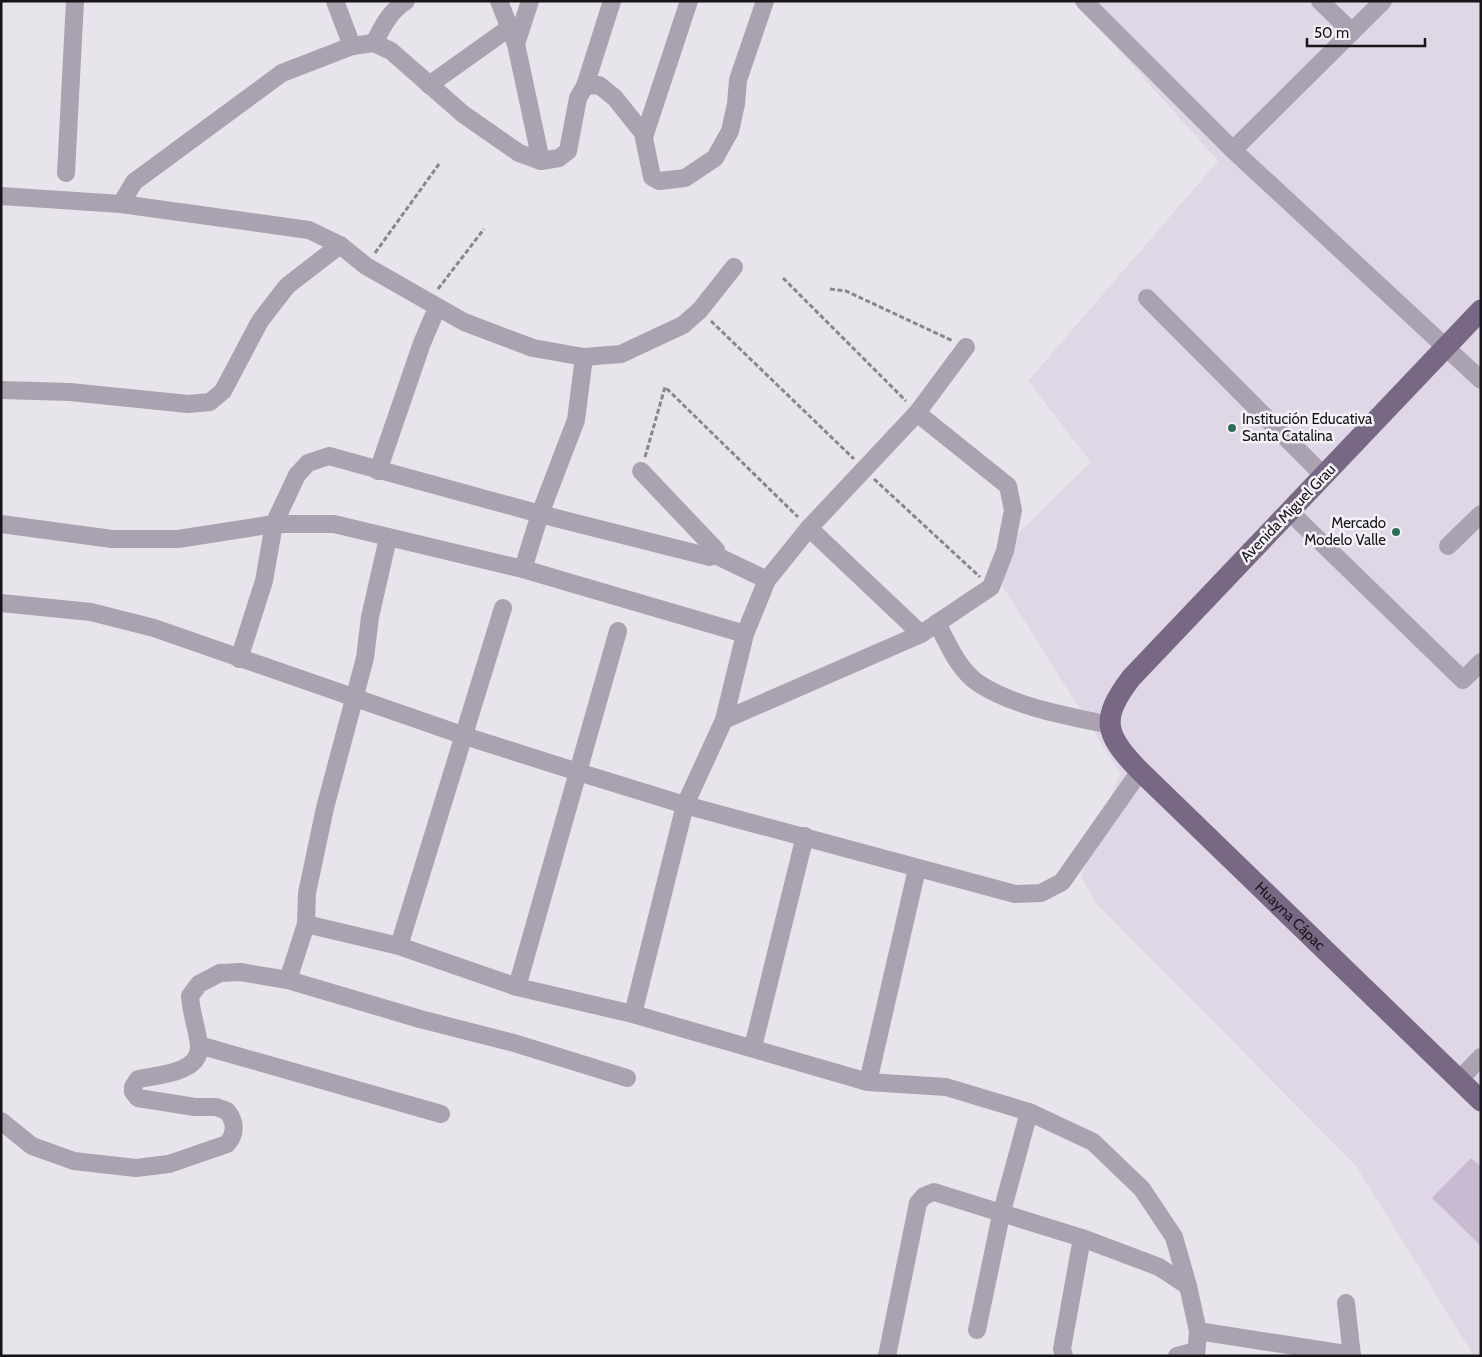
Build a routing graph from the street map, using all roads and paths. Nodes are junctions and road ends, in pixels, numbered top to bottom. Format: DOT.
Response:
graph roads {
  1 [pos="75,1"];
  2 [pos="335,1"];
  3 [pos="406,1"];
  4 [pos="499,1"];
  5 [pos="530,1"];
  6 [pos="612,1"];
  7 [pos="689,1"];
  8 [pos="765,1"];
  9 [pos="1084,1"];
  10 [pos="1320,1"];
  11 [pos="1383,1"];
  12 [pos="1352,32"];
  13 [pos="513,36"];
  14 [pos="374,43"];
  15 [pos="352,46"];
  16 [pos="429,85"];
  17 [pos="585,86"];
  18 [pos="644,137"];
  19 [pos="1233,150"];
  20 [pos="541,161"];
  21 [pos="439,164"];
  22 [pos="66,173"];
  23 [pos="1,196"];
  24 [pos="121,204"];
  25 [pos="484,229"];
  26 [pos="340,245"];
  27 [pos="366,266"];
  28 [pos="734,267"];
  29 [pos="783,278"];
  30 [pos="830,289"];
  31 [pos="1147,298"];
  32 [pos="433,305"];
  33 [pos="700,310"];
  34 [pos="1481,310"];
  35 [pos="1446,346"];
  36 [pos="966,347"];
  37 [pos="584,357"];
  38 [pos="1481,380"];
  39 [pos="1,390"];
  40 [pos="917,412"];
  41 [pos="378,471"];
  42 [pos="641,471"];
  43 [pos="865,471"];
  44 [pos="1324,476"];
  45 [pos="1290,512"];
  46 [pos="540,514"];
  47 [pos="1481,514"];
  48 [pos="1,524"];
  49 [pos="274,524"];
  50 [pos="809,528"];
  51 [pos="388,538"];
  52 [pos="1448,546"];
  53 [pos="715,555"];
  54 [pos="523,568"];
  55 [pos="767,580"];
  56 [pos="991,587"];
  57 [pos="1,604"];
  58 [pos="503,608"];
  59 [pos="937,623"];
  60 [pos="618,631"];
  61 [pos="745,634"];
  62 [pos="920,634"];
  63 [pos="239,659"];
  64 [pos="1481,662"];
  65 [pos="356,697"];
  66 [pos="724,720"];
  67 [pos="1110,725"];
  68 [pos="465,736"];
  69 [pos="1140,771"];
  70 [pos="578,772"];
  71 [pos="685,805"];
  72 [pos="805,836"];
  73 [pos="917,869"];
  74 [pos="306,924"];
  75 [pos="399,946"];
  76 [pos="288,980"];
  77 [pos="517,987"];
  78 [pos="633,1014"];
  79 [pos="199,1045"];
  80 [pos="753,1047"];
  81 [pos="1481,1057"];
  82 [pos="627,1078"];
  83 [pos="1459,1080"];
  84 [pos="868,1082"];
  85 [pos="1481,1101"];
  86 [pos="1028,1112"];
  87 [pos="441,1114"];
  88 [pos="1,1121"];
  89 [pos="1001,1214"];
  90 [pos="1082,1238"];
  91 [pos="1188,1286"];
  92 [pos="1346,1303"];
  93 [pos="976,1330"];
  94 [pos="1198,1331"];
  95 [pos="1196,1354"];
  96 [pos="1352,1355"];
  97 [pos="887,1356"];
  98 [pos="1064,1356"];
  99 [pos="1177,1356"];
  1 -- 22 [label="street"];
  2 -- 15 [label="street"];
  3 -- 14 [label="street"];
  4 -- 13 [label="street"];
  5 -- 13 [label="street"];
  6 -- 17 [label="street"];
  7 -- 18 [label="street"];
  8 -- 18 [label="street"];
  9 -- 19 [label="street"];
  10 -- 12 [label="street"];
  11 -- 12 [label="street"];
  12 -- 19 [label="street"];
  13 -- 16 [label="street"];
  13 -- 20 [label="street"];
  14 -- 15 [label="street"];
  14 -- 16 [label="street"];
  15 -- 24 [label="street"];
  16 -- 20 [label="street"];
  17 -- 18 [label="street"];
  17 -- 20 [label="street"];
  19 -- 35 [label="street"];
  21 -- 27 [label="path"];
  23 -- 24 [label="street"];
  24 -- 26 [label="street"];
  25 -- 32 [label="path"];
  26 -- 27 [label="street"];
  26 -- 39 [label="street"];
  27 -- 32 [label="street"];
  28 -- 33 [label="street"];
  29 -- 40 [label="path"];
  30 -- 36 [label="path"];
  31 -- 44 [label="street"];
  32 -- 37 [label="street"];
  32 -- 41 [label="street"];
  33 -- 37 [label="street"];
  33 -- 43 [label="path"];
  34 -- 35 [label="main road, Avenida Miguel Grau"];
  35 -- 38 [label="street"];
  35 -- 44 [label="main road, Avenida Miguel Grau"];
  36 -- 40 [label="street"];
  37 -- 46 [label="street"];
  40 -- 43 [label="street"];
  40 -- 56 [label="street"];
  41 -- 46 [label="street"];
  41 -- 49 [label="street"];
  42 -- 50 [label="path"];
  42 -- 53 [label="street"];
  43 -- 50 [label="street"];
  43 -- 56 [label="path"];
  44 -- 45 [label="main road, Avenida Miguel Grau"];
  45 -- 64 [label="street"];
  45 -- 67 [label="main road, Avenida Miguel Grau"];
  46 -- 53 [label="street"];
  46 -- 54 [label="street"];
  47 -- 52 [label="street"];
  48 -- 49 [label="street"];
  49 -- 51 [label="street"];
  49 -- 63 [label="street"];
  50 -- 55 [label="street"];
  50 -- 62 [label="street"];
  51 -- 54 [label="street"];
  51 -- 65 [label="street"];
  53 -- 55 [label="street"];
  54 -- 61 [label="street"];
  55 -- 61 [label="street"];
  56 -- 59 [label="street"];
  57 -- 63 [label="street"];
  58 -- 68 [label="street"];
  59 -- 62 [label="street"];
  59 -- 67 [label="street"];
  60 -- 70 [label="street"];
  61 -- 66 [label="street"];
  62 -- 66 [label="street"];
  63 -- 65 [label="street"];
  65 -- 68 [label="street"];
  65 -- 74 [label="street"];
  66 -- 71 [label="street"];
  67 -- 69 [label="main road, Huayna Cápac"];
  68 -- 70 [label="street"];
  68 -- 75 [label="street"];
  69 -- 73 [label="street"];
  69 -- 83 [label="main road, Huayna Cápac"];
  70 -- 71 [label="street"];
  70 -- 77 [label="street"];
  71 -- 72 [label="street"];
  71 -- 78 [label="street"];
  72 -- 73 [label="street"];
  72 -- 80 [label="street"];
  73 -- 84 [label="street"];
  74 -- 75 [label="street"];
  74 -- 76 [label="street"];
  75 -- 77 [label="street"];
  76 -- 79 [label="street"];
  76 -- 82 [label="street"];
  77 -- 78 [label="street"];
  78 -- 80 [label="street"];
  79 -- 87 [label="street"];
  79 -- 88 [label="street"];
  80 -- 84 [label="street"];
  81 -- 83 [label="street"];
  83 -- 85 [label="main road, Huayna Cápac"];
  84 -- 86 [label="street"];
  86 -- 89 [label="street"];
  86 -- 91 [label="street"];
  89 -- 90 [label="street"];
  89 -- 93 [label="street"];
  89 -- 97 [label="street"];
  90 -- 91 [label="street"];
  90 -- 98 [label="street"];
  91 -- 94 [label="street"];
  92 -- 96 [label="street"];
  94 -- 95 [label="street"];
  94 -- 96 [label="street"];
  95 -- 99 [label="street"];
}
